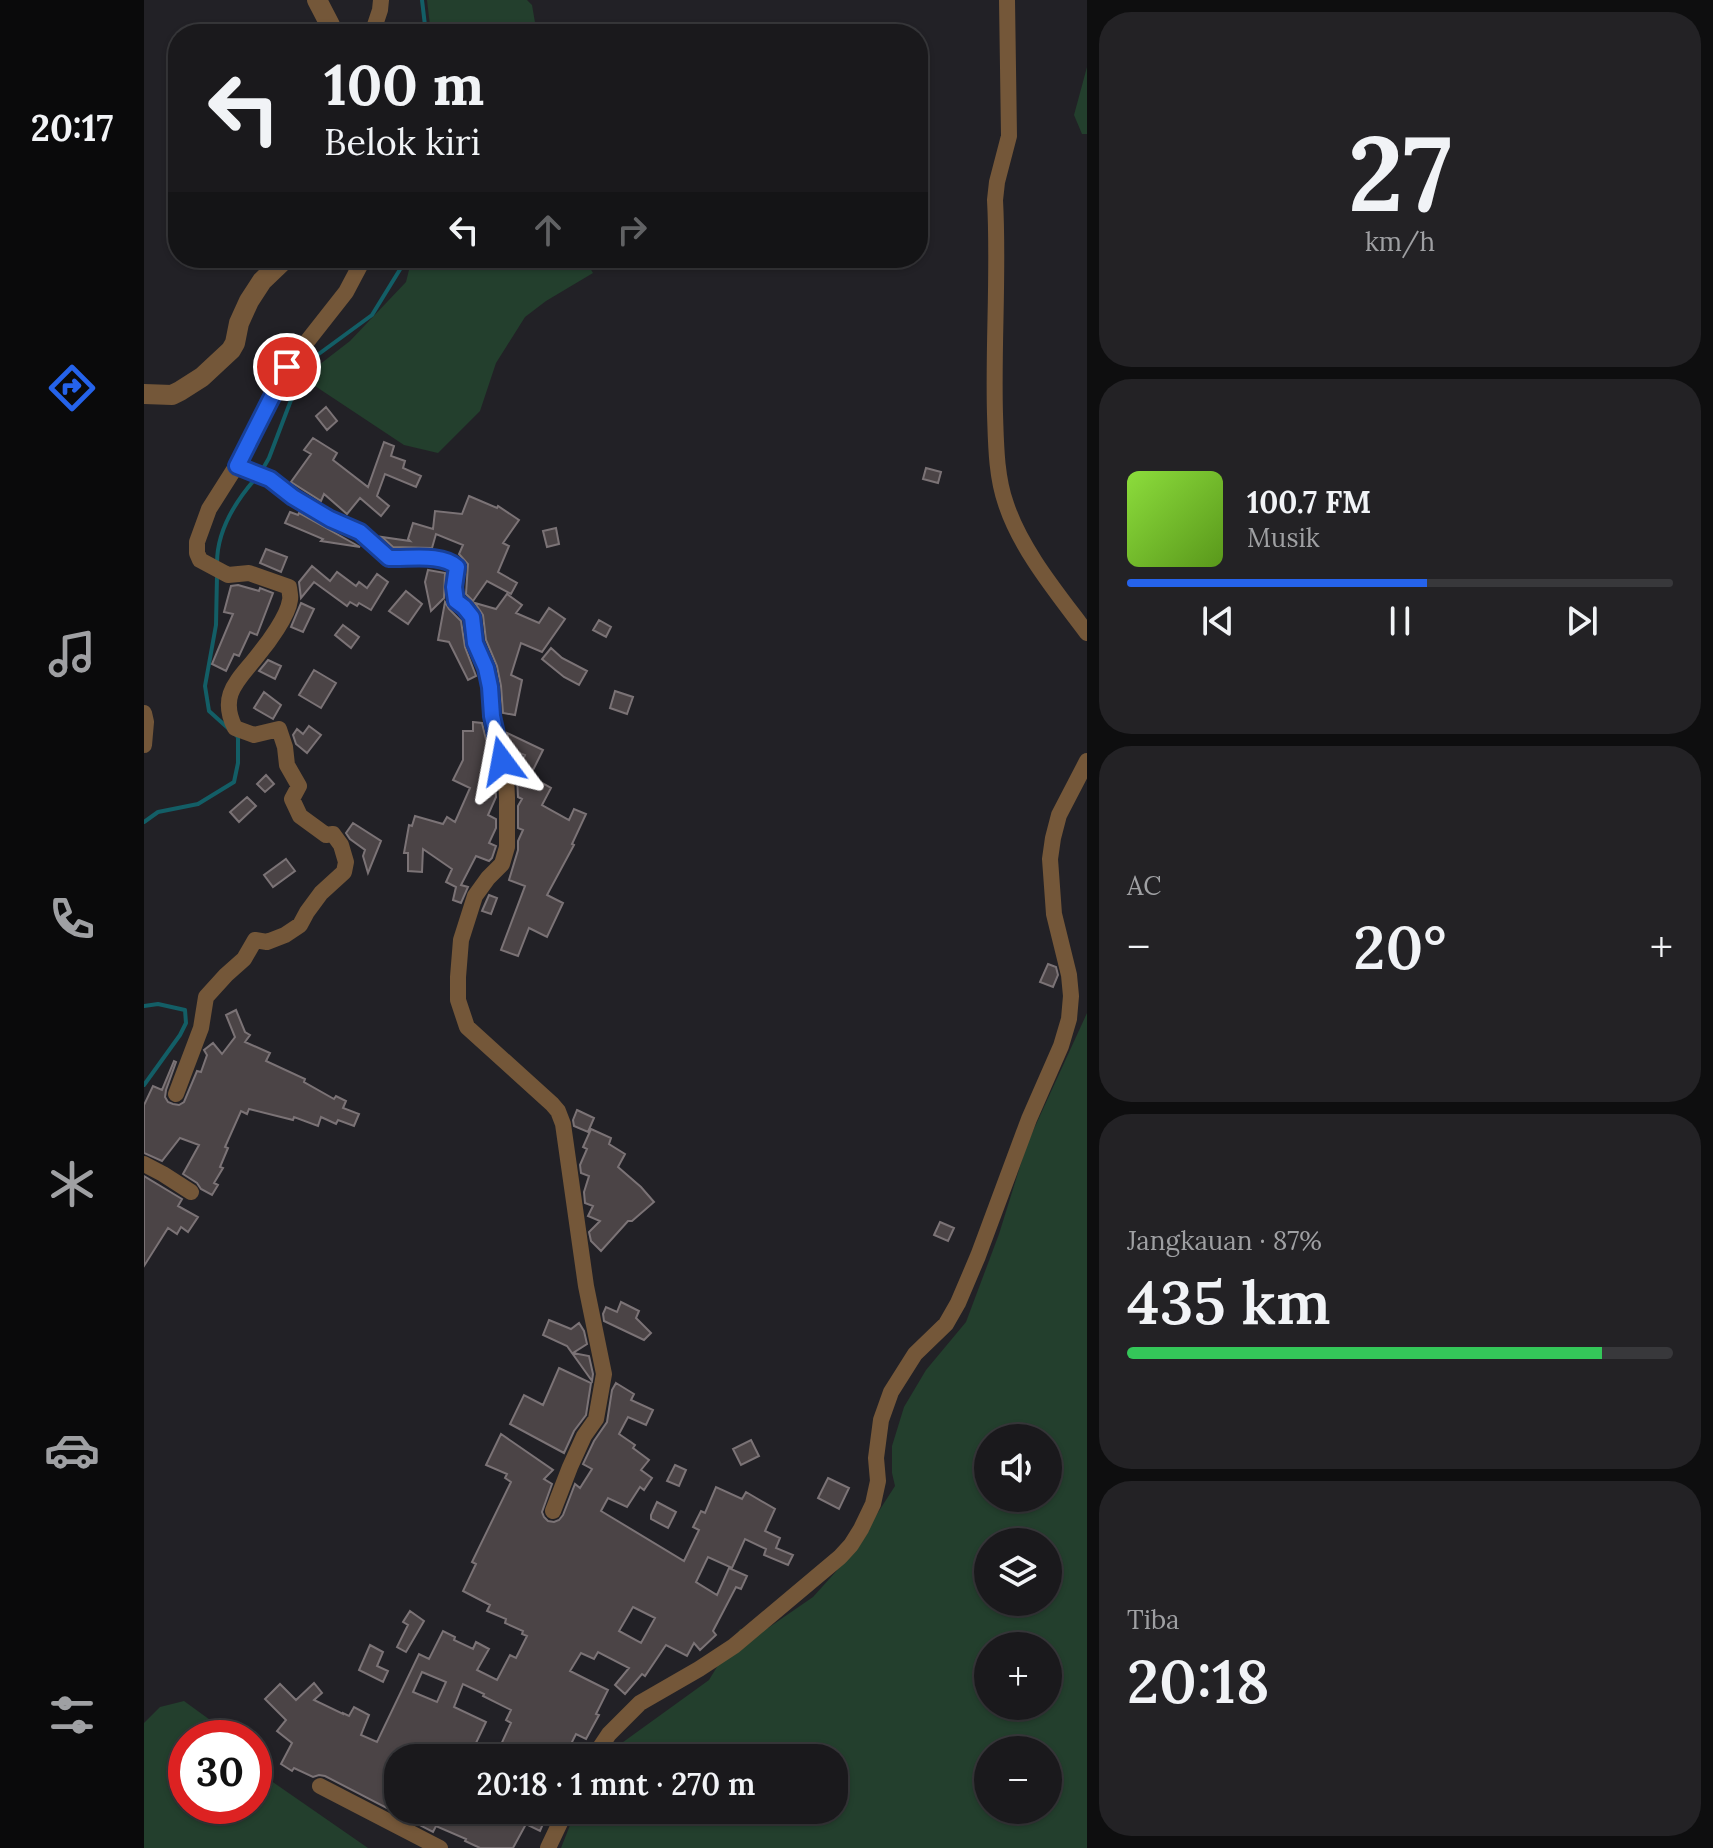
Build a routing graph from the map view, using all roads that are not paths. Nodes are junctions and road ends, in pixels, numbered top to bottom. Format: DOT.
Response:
graph roads {
  1 [pos="317,0"];
  2 [pos="381,0"];
  3 [pos="1007,0"];
  4 [pos="329,24"];
  5 [pos="375,24"];
  6 [pos="276,268"];
  7 [pos="359,268"];
  8 [pos="144,394"];
  9 [pos="237,466"];
  10 [pos="1087,633"];
  11 [pos="144,713"];
  12 [pos="144,745"];
  13 [pos="1087,761"];
  14 [pos="176,1094"];
  15 [pos="144,1164"];
  16 [pos="191,1192"];
  17 [pos="553,1511"];
  18 [pos="602,1744"];
  19 [pos="320,1786"];
  20 [pos="559,1824"];
  21 [pos="440,1848"];
  22 [pos="548,1848"];
  1 -- 4 [label="street"];
  2 -- 5 [label="street"];
  3 -- 10 [label="street"];
  6 -- 8 [label="street"];
  7 -- 9 [label="street"];
  9 -- 14 [label="street"];
  9 -- 17 [label="street"];
  11 -- 12 [label="street"];
  13 -- 18 [label="street"];
  15 -- 16 [label="street"];
  19 -- 21 [label="street"];
  20 -- 22 [label="street"];
}
